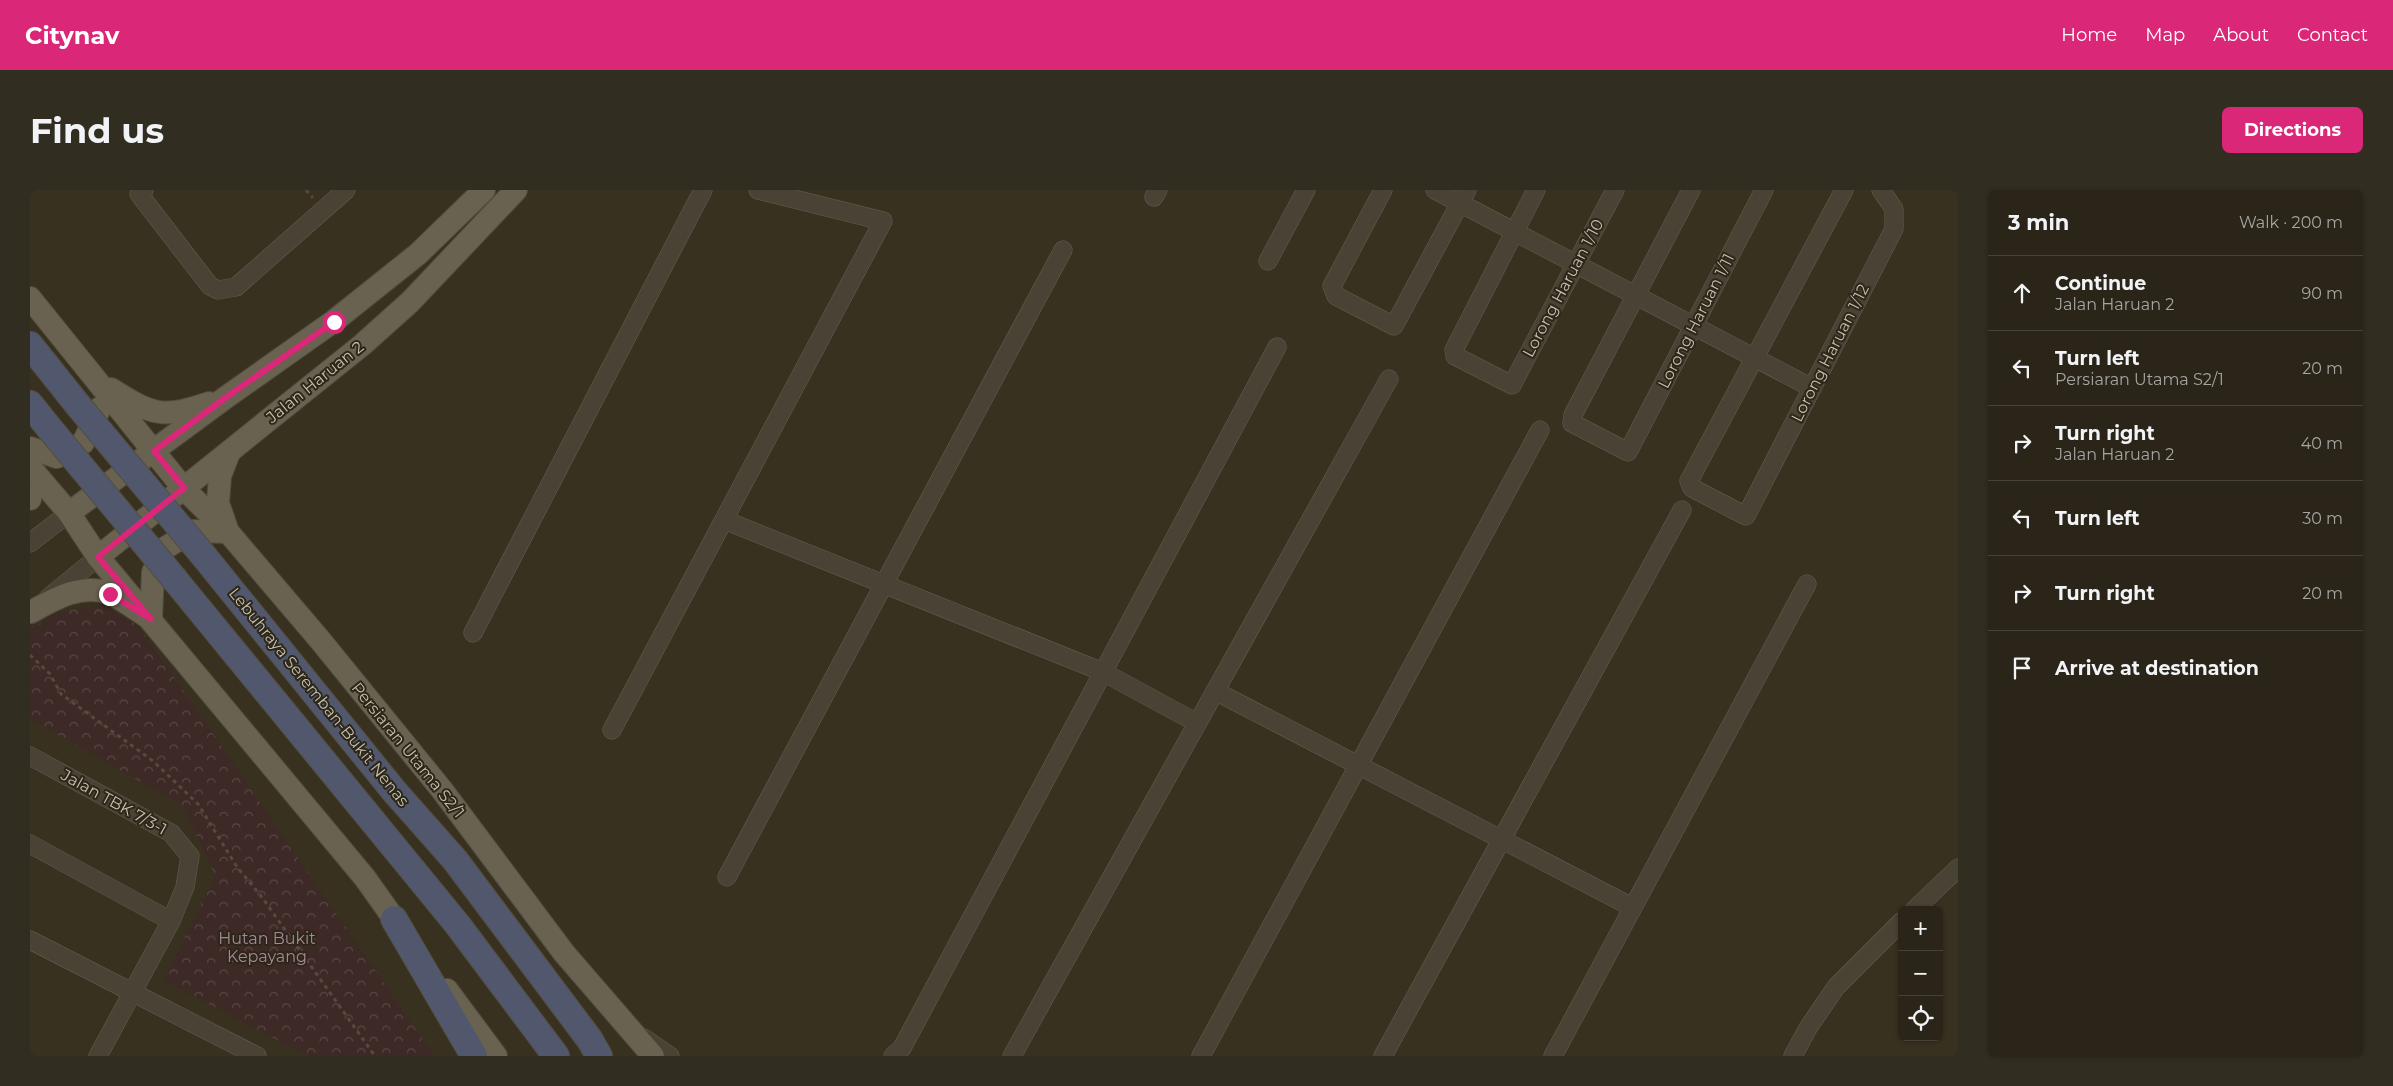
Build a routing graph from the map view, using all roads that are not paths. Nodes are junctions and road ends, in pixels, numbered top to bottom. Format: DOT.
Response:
graph roads {
  1 [pos="346,190"];
  2 [pos="484,190"];
  3 [pos="516,190"];
  4 [pos="703,190"];
  5 [pos="758,190"];
  6 [pos="1306,190"];
  7 [pos="1383,190"];
  8 [pos="1435,190"];
  9 [pos="1536,190"];
  10 [pos="1615,190"];
  11 [pos="1691,190"];
  12 [pos="1764,190"];
  13 [pos="1844,190"];
  14 [pos="1881,190"];
  15 [pos="140,191"];
  16 [pos="1463,196"];
  17 [pos="1514,232"];
  18 [pos="1062,250"];
  19 [pos="1268,261"];
  20 [pos="1575,265"];
  21 [pos="1635,297"];
  22 [pos="30,298"];
  23 [pos="1693,327"];
  24 [pos="30,345"];
  25 [pos="1277,347"];
  26 [pos="1754,358"];
  27 [pos="94,378"];
  28 [pos="1388,379"];
  29 [pos="1812,388"];
  30 [pos="225,398"];
  31 [pos="30,404"];
  32 [pos="1540,430"];
  33 [pos="247,438"];
  34 [pos="30,448"];
  35 [pos="154,451"];
  36 [pos="30,467"];
  37 [pos="184,488"];
  38 [pos="1682,510"];
  39 [pos="69,513"];
  40 [pos="724,520"];
  41 [pos="228,532"];
  42 [pos="30,543"];
  43 [pos="98,557"];
  44 [pos="884,584"];
  45 [pos="1807,584"];
  46 [pos="30,612"];
  47 [pos="151,619"];
  48 [pos="472,633"];
  49 [pos="1103,672"];
  50 [pos="1215,691"];
  51 [pos="1197,723"];
  52 [pos="612,730"];
  53 [pos="30,756"];
  54 [pos="1358,765"];
  55 [pos="1502,839"];
  56 [pos="30,844"];
  57 [pos="1958,868"];
  58 [pos="727,877"];
  59 [pos="1918,906"];
  60 [pos="1632,907"];
  61 [pos="394,919"];
  62 [pos="171,921"];
  63 [pos="1898,925"];
  64 [pos="30,940"];
  65 [pos="132,992"];
  66 [pos="631,1029"];
  67 [pos="599,1051"];
  68 [pos="98,1056"];
  69 [pos="257,1056"];
  70 [pos="474,1056"];
  71 [pos="496,1056"];
  72 [pos="556,1056"];
  73 [pos="653,1056"];
  74 [pos="670,1056"];
  75 [pos="892,1056"];
  76 [pos="1012,1056"];
  77 [pos="1200,1056"];
  78 [pos="1383,1056"];
  79 [pos="1553,1056"];
  80 [pos="1794,1056"];
  1 -- 15 [label="street"];
  2 -- 30 [label="main road"];
  3 -- 33 [label="main road, Jalan Haruan 2"];
  4 -- 48 [label="street"];
  5 -- 40 [label="street"];
  6 -- 19 [label="street"];
  7 -- 16 [label="street"];
  8 -- 16 [label="street"];
  9 -- 17 [label="street"];
  10 -- 20 [label="street, Lorong Haruan 1/10"];
  11 -- 21 [label="street"];
  12 -- 23 [label="street, Lorong Haruan 1/11"];
  13 -- 26 [label="street"];
  14 -- 29 [label="street, Lorong Haruan 1/12"];
  16 -- 17 [label="street"];
  17 -- 20 [label="street"];
  17 -- 20 [label="street, Lorong Haruan 1/10"];
  18 -- 44 [label="street"];
  20 -- 21 [label="street"];
  21 -- 23 [label="street"];
  21 -- 23 [label="street, Lorong Haruan 1/11"];
  22 -- 27 [label="main road, Persiaran Utama S2/1"];
  23 -- 26 [label="street"];
  24 -- 67 [label="highway, Lebuhraya Seremban-Bukit Nenas, bridge"];
  25 -- 49 [label="street"];
  26 -- 29 [label="street"];
  26 -- 29 [label="street, Lorong Haruan 1/12"];
  27 -- 30 [label="main road"];
  27 -- 34 [label="main road"];
  27 -- 35 [label="main road, Persiaran Utama S2/1"];
  28 -- 50 [label="street"];
  30 -- 35 [label="main road"];
  31 -- 72 [label="highway, bridge"];
  32 -- 54 [label="street"];
  33 -- 37 [label="main road, Jalan Haruan 2"];
  33 -- 41 [label="main road"];
  35 -- 37 [label="main road, Persiaran Utama S2/1"];
  35 -- 39 [label="main road"];
  36 -- 39 [label="main road"];
  37 -- 41 [label="main road, Persiaran Utama S2/1"];
  37 -- 43 [label="main road, Jalan Haruan 2"];
  38 -- 55 [label="street"];
  39 -- 42 [label="street"];
  39 -- 43 [label="main road"];
  40 -- 44 [label="street"];
  40 -- 52 [label="street"];
  41 -- 47 [label="main road"];
  41 -- 66 [label="main road, Persiaran Utama S2/1"];
  43 -- 46 [label="street"];
  43 -- 47 [label="main road"];
  44 -- 49 [label="street"];
  44 -- 58 [label="street"];
  45 -- 60 [label="street"];
  46 -- 47 [label="main road"];
  47 -- 61 [label="main road"];
  49 -- 51 [label="street"];
  49 -- 75 [label="street"];
  50 -- 51 [label="street"];
  50 -- 54 [label="street"];
  51 -- 76 [label="street"];
  53 -- 62 [label="street, Jalan TBK 7/3-1"];
  54 -- 55 [label="street"];
  54 -- 77 [label="street"];
  55 -- 60 [label="street"];
  55 -- 78 [label="street"];
  56 -- 62 [label="street"];
  57 -- 59 [label="street"];
  60 -- 79 [label="street"];
  61 -- 70 [label="highway"];
  61 -- 71 [label="main road"];
  62 -- 65 [label="street"];
  63 -- 80 [label="street"];
  64 -- 65 [label="street"];
  65 -- 68 [label="street"];
  65 -- 69 [label="street"];
  66 -- 73 [label="main road, Persiaran Utama S2/1"];
  66 -- 74 [label="street"];
}
